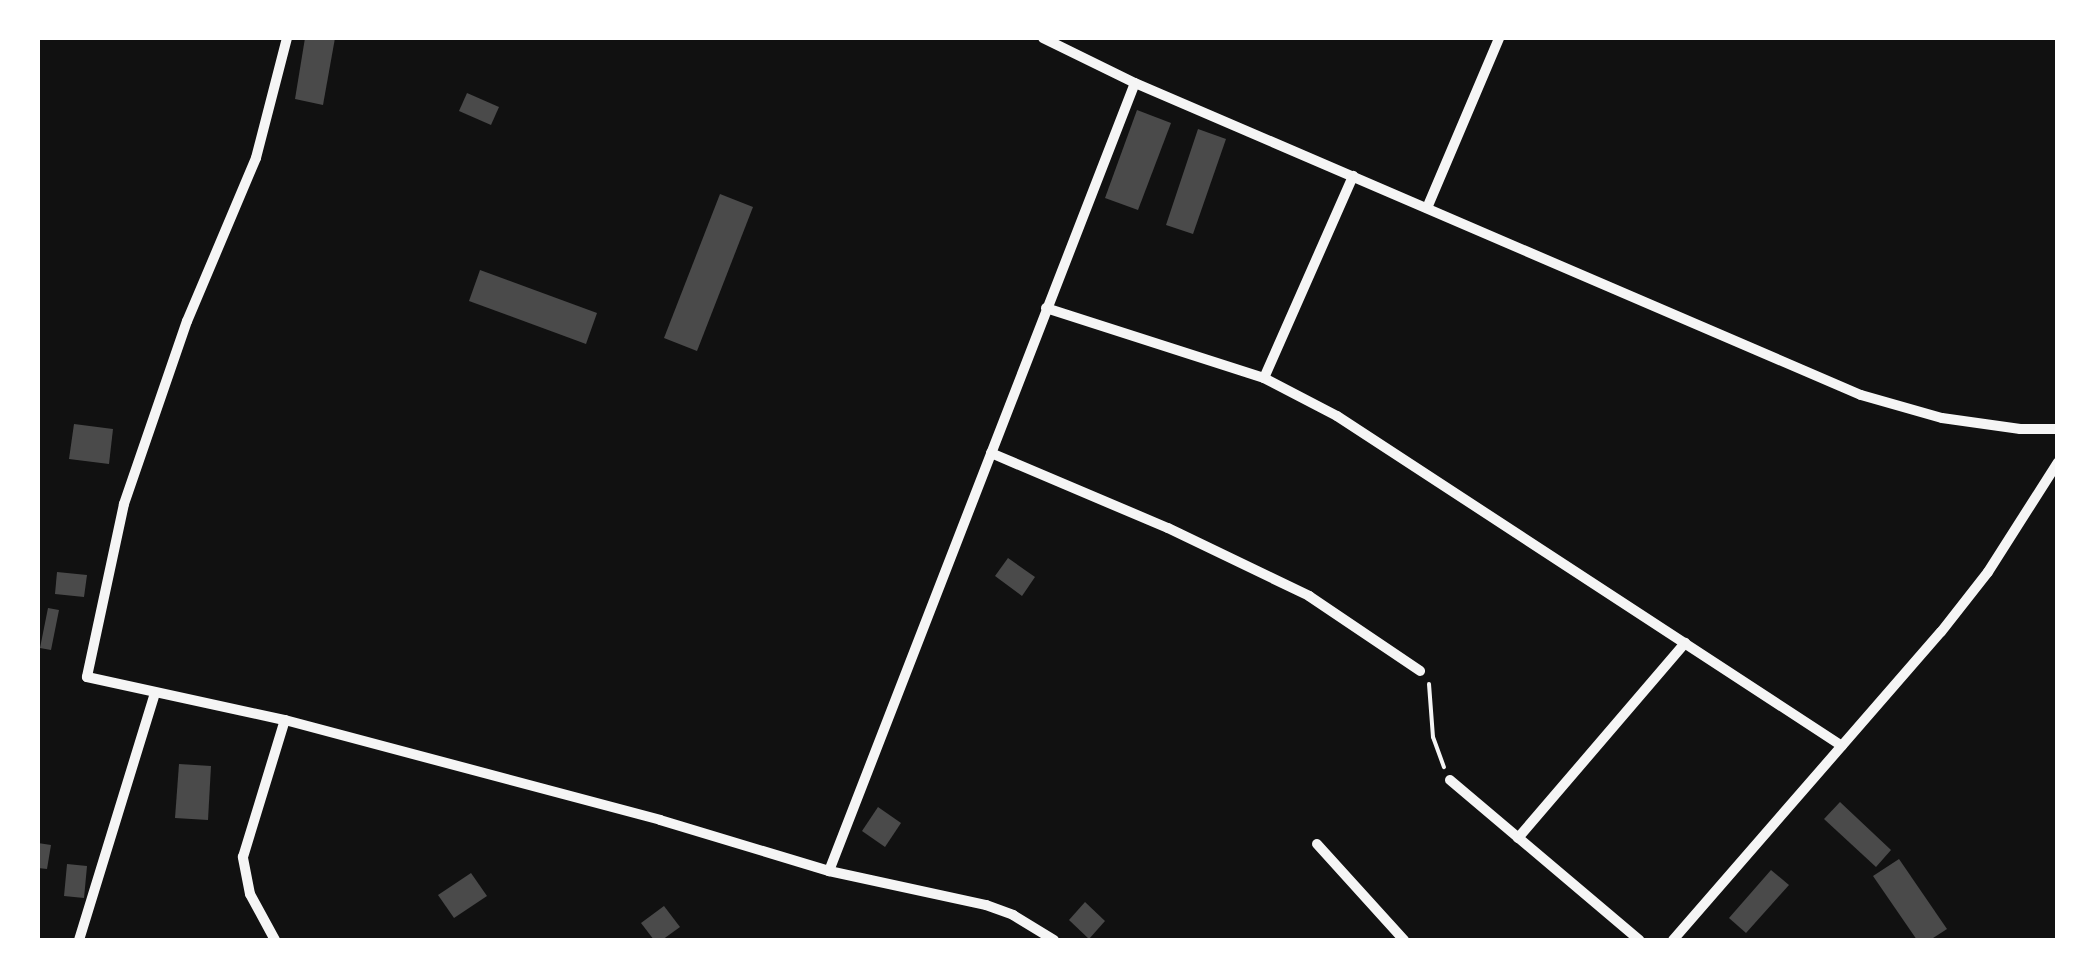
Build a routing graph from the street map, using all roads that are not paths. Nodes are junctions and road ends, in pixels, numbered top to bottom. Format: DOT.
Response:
graph roads {
  1 [pos="288,38"];
  2 [pos="1043,38"];
  3 [pos="1498,38"];
  4 [pos="1135,83"];
  5 [pos="1353,176"];
  6 [pos="1427,208"];
  7 [pos="1046,308"];
  8 [pos="1264,378"];
  9 [pos="2058,429"];
  10 [pos="992,453"];
  11 [pos="2058,462"];
  12 [pos="1685,643"];
  13 [pos="1420,670"];
  14 [pos="154,693"];
  15 [pos="284,720"];
  16 [pos="1842,746"];
  17 [pos="1450,780"];
  18 [pos="1518,838"];
  19 [pos="1317,844"];
  20 [pos="829,871"];
  21 [pos="79,940"];
  22 [pos="274,940"];
  23 [pos="1054,940"];
  24 [pos="1404,940"];
  25 [pos="1639,940"];
  26 [pos="1674,940"];
  1 -- 14 [label="street"];
  2 -- 4 [label="street"];
  3 -- 6 [label="street"];
  4 -- 5 [label="street"];
  4 -- 7 [label="street"];
  5 -- 6 [label="street"];
  5 -- 8 [label="street"];
  6 -- 9 [label="street"];
  7 -- 8 [label="street"];
  7 -- 10 [label="street"];
  8 -- 12 [label="street"];
  10 -- 13 [label="street"];
  10 -- 20 [label="street"];
  11 -- 16 [label="street"];
  12 -- 16 [label="street"];
  12 -- 18 [label="street"];
  14 -- 15 [label="street"];
  14 -- 21 [label="street"];
  15 -- 20 [label="street"];
  15 -- 22 [label="street"];
  16 -- 26 [label="street"];
  17 -- 18 [label="street"];
  18 -- 25 [label="street"];
  19 -- 24 [label="street"];
  20 -- 23 [label="street"];
}
